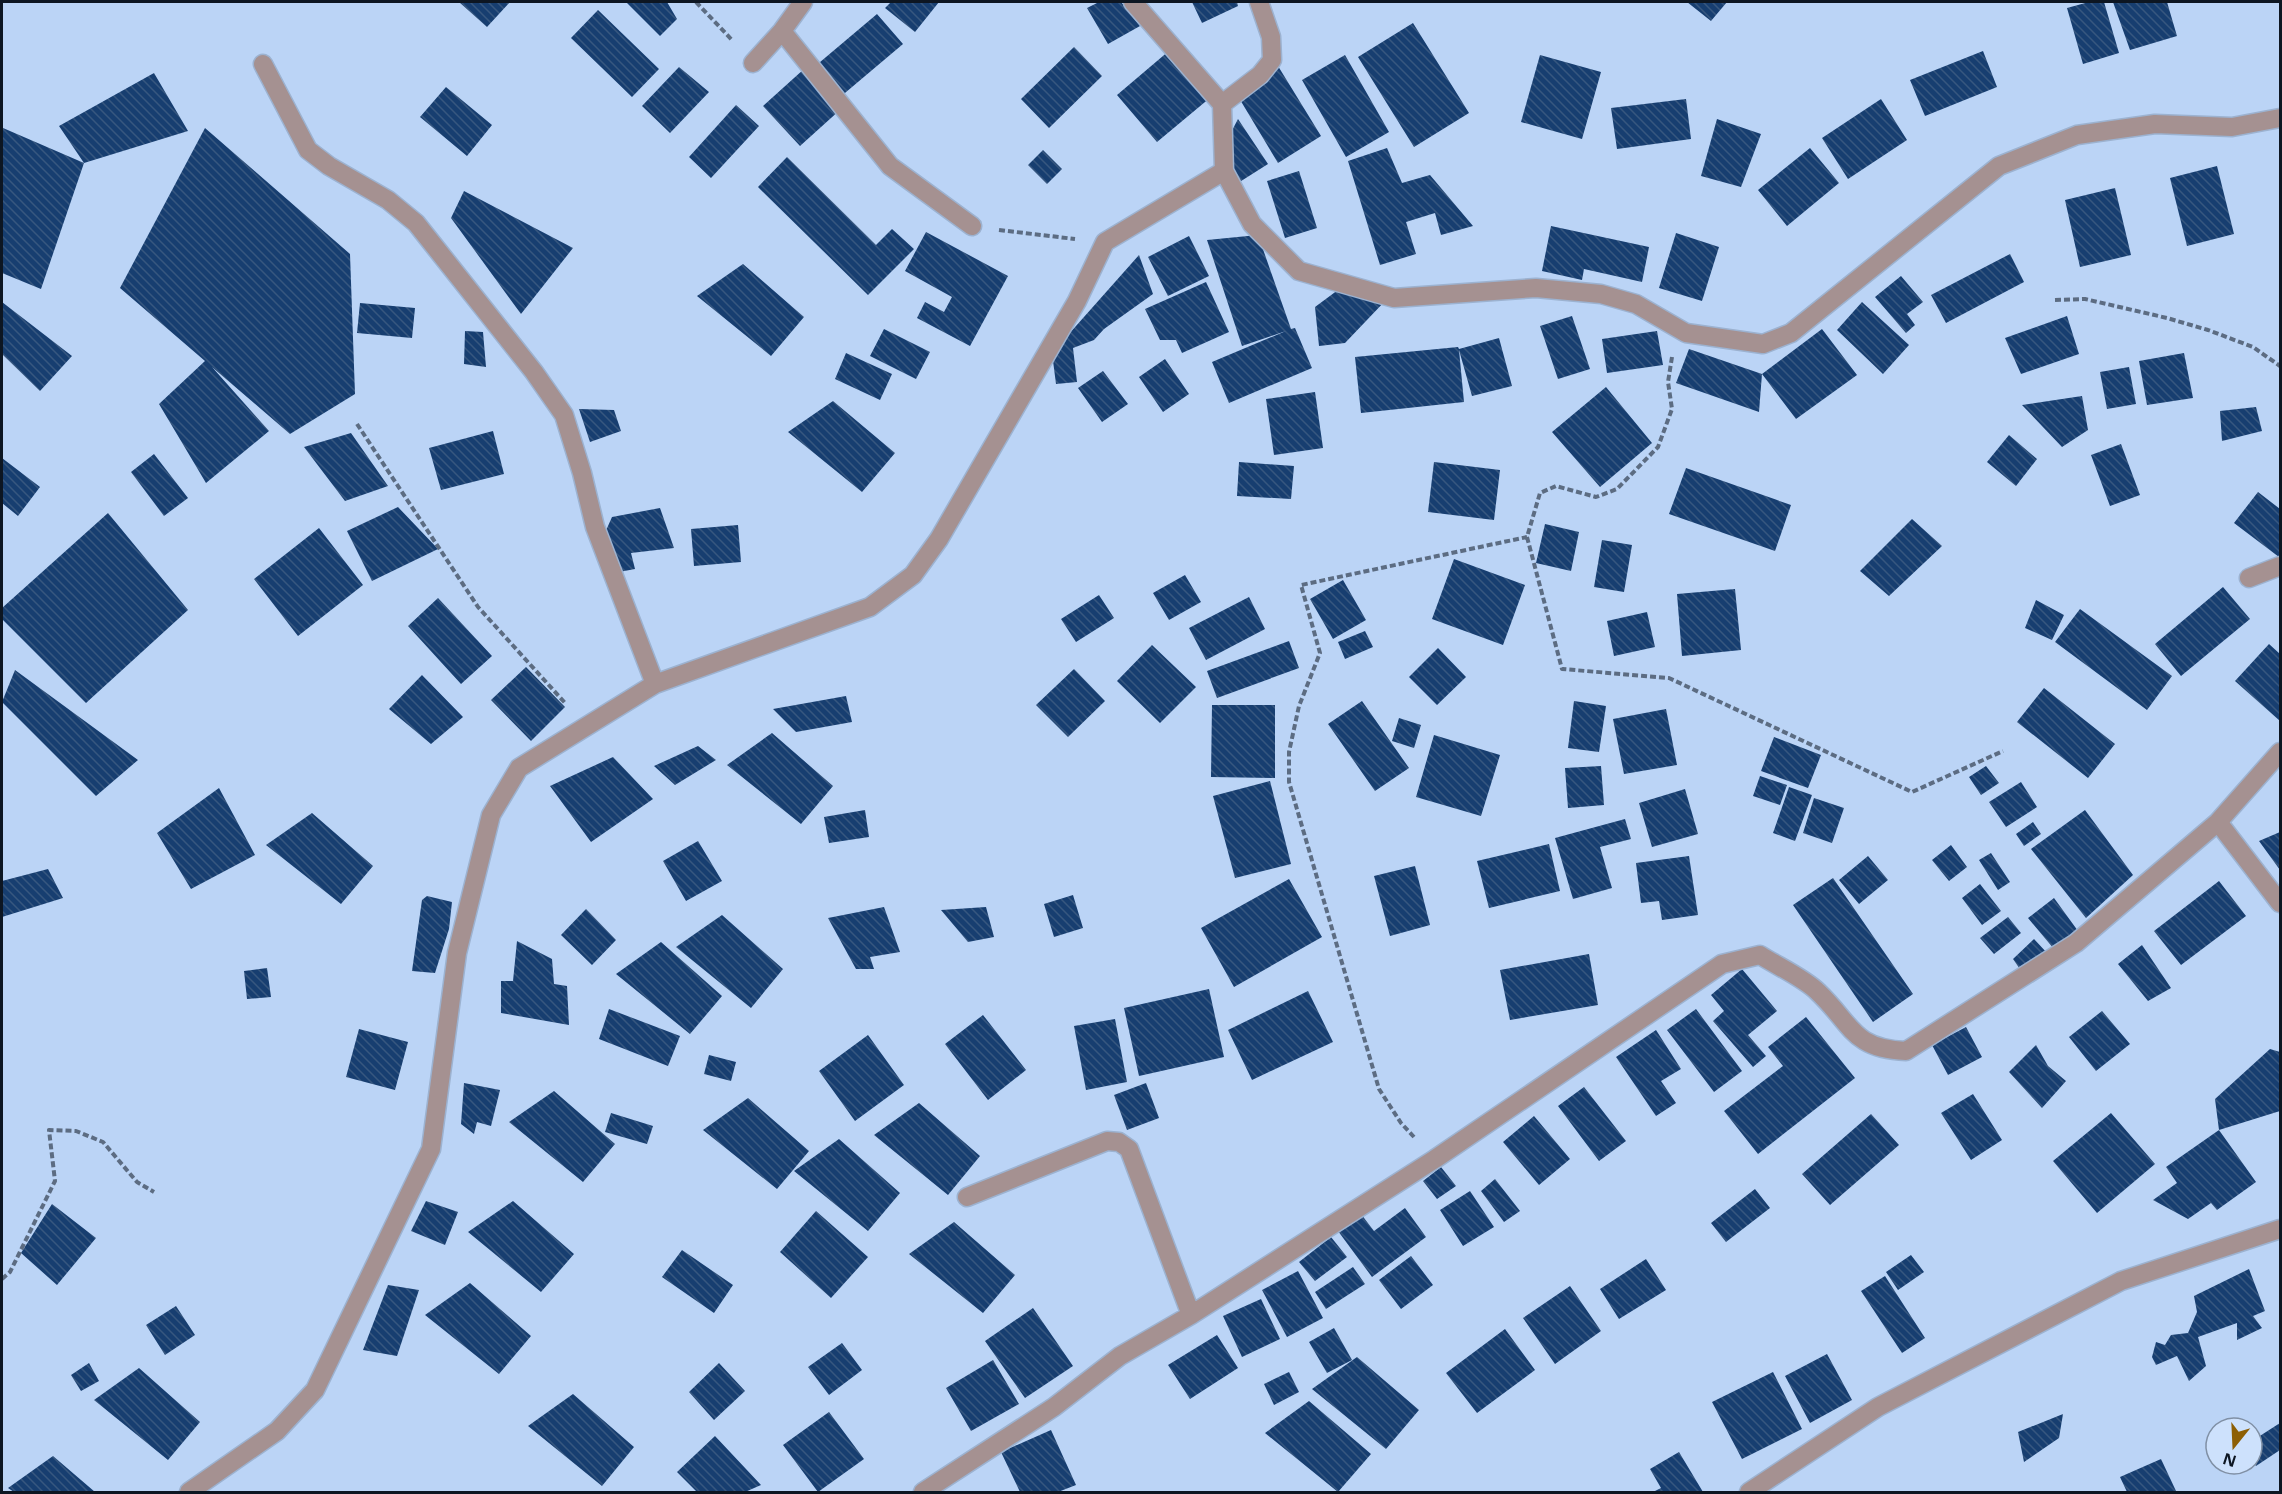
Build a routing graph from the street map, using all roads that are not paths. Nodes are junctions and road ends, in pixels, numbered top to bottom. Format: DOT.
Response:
graph roads {
  1 [pos="803,2"];
  2 [pos="1132,2"];
  3 [pos="1259,2"];
  4 [pos="782,30"];
  5 [pos="753,63"];
  6 [pos="263,64"];
  7 [pos="1222,104"];
  8 [pos="2280,118"];
  9 [pos="1224,171"];
  10 [pos="972,226"];
  11 [pos="2280,566"];
  12 [pos="2249,578"];
  13 [pos="655,684"];
  14 [pos="2280,752"];
  15 [pos="2218,822"];
  16 [pos="2280,903"];
  17 [pos="967,1197"];
  18 [pos="2280,1229"];
  19 [pos="1191,1315"];
  20 [pos="189,1492"];
  21 [pos="924,1492"];
  22 [pos="1749,1492"];
  1 -- 4 [label="street"];
  2 -- 7 [label="street"];
  3 -- 7 [label="street"];
  4 -- 5 [label="street"];
  4 -- 10 [label="street"];
  6 -- 13 [label="street"];
  7 -- 9 [label="street"];
  8 -- 9 [label="street"];
  9 -- 13 [label="street"];
  11 -- 12 [label="street"];
  13 -- 20 [label="street"];
  14 -- 15 [label="street"];
  15 -- 16 [label="street"];
  15 -- 19 [label="street"];
  17 -- 19 [label="street"];
  18 -- 22 [label="street"];
  19 -- 21 [label="street"];
}
